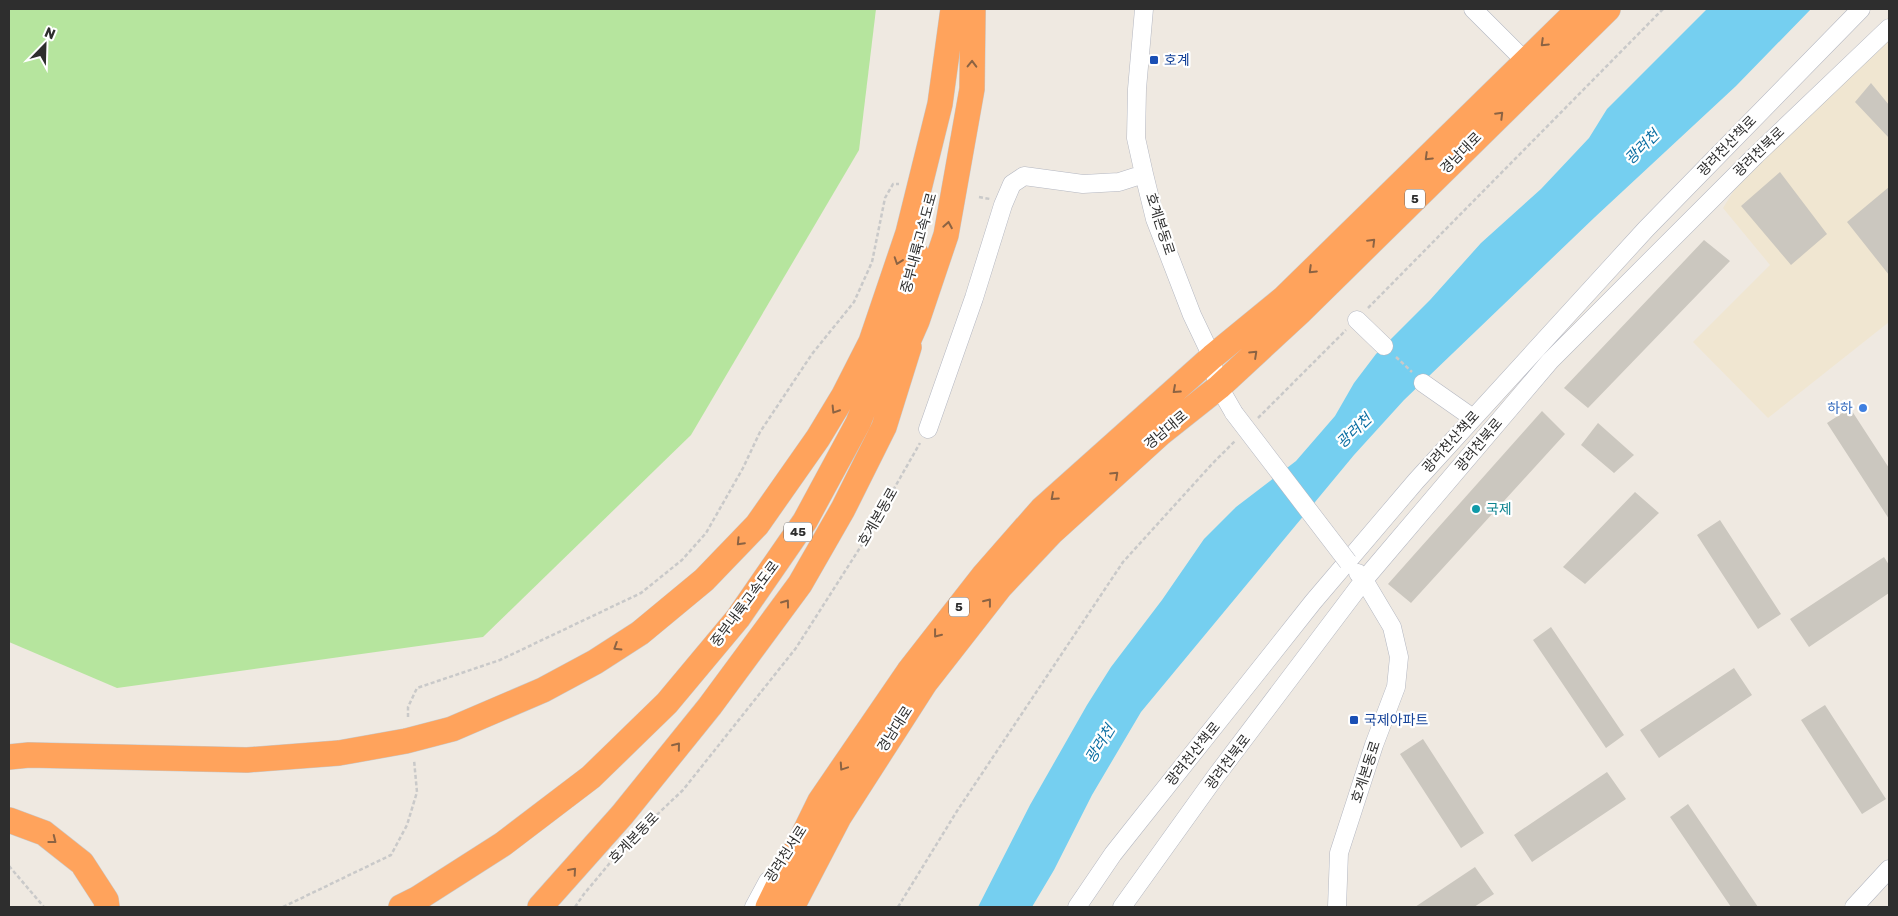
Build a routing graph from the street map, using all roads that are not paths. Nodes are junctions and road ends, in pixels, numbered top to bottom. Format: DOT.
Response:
graph roads {
  1 [pos="953,9"];
  2 [pos="972,9"];
  3 [pos="1144,9"];
  4 [pos="1473,9"];
  5 [pos="1579,9"];
  6 [pos="1608,9"];
  7 [pos="1861,9"];
  8 [pos="1889,28"];
  9 [pos="1525,62"];
  10 [pos="1144,174"];
  11 [pos="1356,320"];
  12 [pos="917,321"];
  13 [pos="1384,346"];
  14 [pos="1212,357"];
  15 [pos="1423,383"];
  16 [pos="1219,387"];
  17 [pos="1473,418"];
  18 [pos="928,429"];
  19 [pos="1348,562"];
  20 [pos="1364,580"];
  21 [pos="19,756"];
  22 [pos="820,801"];
  23 [pos="838,817"];
  24 [pos="9,820"];
  25 [pos="1889,869"];
  26 [pos="107,907"];
  27 [pos="401,907"];
  28 [pos="424,907"];
  29 [pos="540,907"];
  30 [pos="754,907"];
  31 [pos="768,907"];
  32 [pos="792,907"];
  33 [pos="799,907"];
  34 [pos="1078,907"];
  35 [pos="1122,907"];
  36 [pos="1337,907"];
  37 [pos="1854,907"];
  1 -- 21 [label="highway, one-way"];
  1 -- 27 [label="highway, 중부내륙고속도로 / 45"];
  12 -- 2 [label="highway, 중부내륙고속도로 / 45, one-way"];
  3 -- 10 [label="street, 호계본동로"];
  4 -- 9 [label="street"];
  5 -- 9 [label="highway, 경남대로 / 5, one-way"];
  16 -- 6 [label="highway, 경남대로 / 5, one-way"];
  7 -- 17 [label="street, 광려천산책로"];
  8 -- 20 [label="street, 광려천북로"];
  9 -- 14 [label="highway, 경남대로 / 5, one-way"];
  10 -- 14 [label="street, 호계본동로"];
  10 -- 18 [label="street, 호계본동로"];
  11 -- 13 [label="street"];
  12 -- 28 [label="highway, 중부내륙고속도로 / 45"];
  29 -- 12 [label="highway, one-way"];
  14 -- 16 [label="street, 호계본동로"];
  14 -- 22 [label="highway, 경남대로 / 5, one-way"];
  15 -- 17 [label="street"];
  16 -- 19 [label="street, 호계본동로, bridge"];
  23 -- 16 [label="highway, 경남대로 / 5, one-way"];
  17 -- 19 [label="street, 광려천산책로"];
  19 -- 20 [label="street, 호계본동로"];
  19 -- 34 [label="street, 광려천산책로"];
  20 -- 35 [label="street, 광려천북로"];
  20 -- 36 [label="street, 호계본동로"];
  22 -- 30 [label="street, 광려천서로"];
  22 -- 31 [label="highway, 경남대로 / 5"];
  23 -- 32 [label="highway, 경남대로 / 5"];
  23 -- 33 [label="street, 광려천서로"];
  24 -- 26 [label="highway, one-way"];
  25 -- 37 [label="street"];
}
